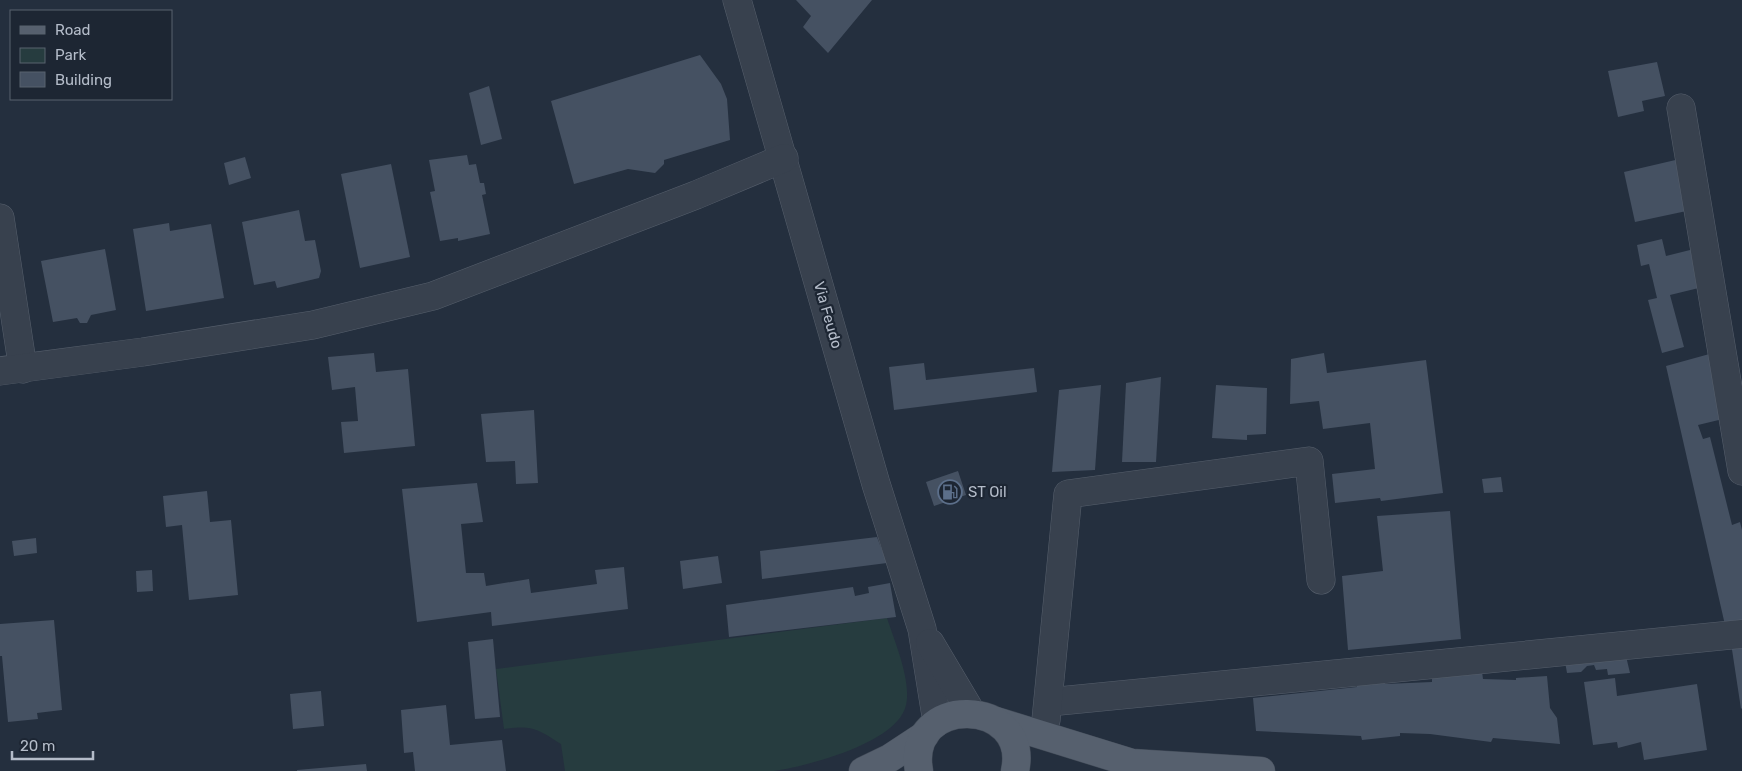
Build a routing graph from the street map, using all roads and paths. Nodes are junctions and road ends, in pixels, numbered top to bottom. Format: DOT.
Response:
graph roads {
  1 [pos="737,0"];
  2 [pos="1681,108"];
  3 [pos="784,158"];
  4 [pos="0,218"];
  5 [pos="12,370"];
  6 [pos="1742,471"];
  7 [pos="1321,580"];
  8 [pos="922,629"];
  9 [pos="1742,634"];
  10 [pos="1049,702"];
  11 [pos="983,717"];
  12 [pos="931,729"];
  13 [pos="1043,737"];
  14 [pos="1132,763"];
  15 [pos="863,771"];
  16 [pos="919,771"];
  17 [pos="1015,771"];
  18 [pos="1086,771"];
  19 [pos="1261,771"];
  1 -- 3 [label="street, Via Feudo"];
  2 -- 6 [label="street"];
  3 -- 5 [label="street"];
  3 -- 8 [label="street, Via Feudo"];
  4 -- 5 [label="street"];
  7 -- 10 [label="street"];
  8 -- 11 [label="street, Via Feudo"];
  8 -- 12 [label="street, Via Feudo"];
  9 -- 10 [label="street"];
  10 -- 13 [label="street"];
  11 -- 12 [label="main road"];
  11 -- 13 [label="main road"];
  11 -- 17 [label="main road"];
  12 -- 15 [label="main road"];
  12 -- 16 [label="main road"];
  13 -- 14 [label="main road"];
  14 -- 18 [label="main road"];
  14 -- 19 [label="main road"];
}
